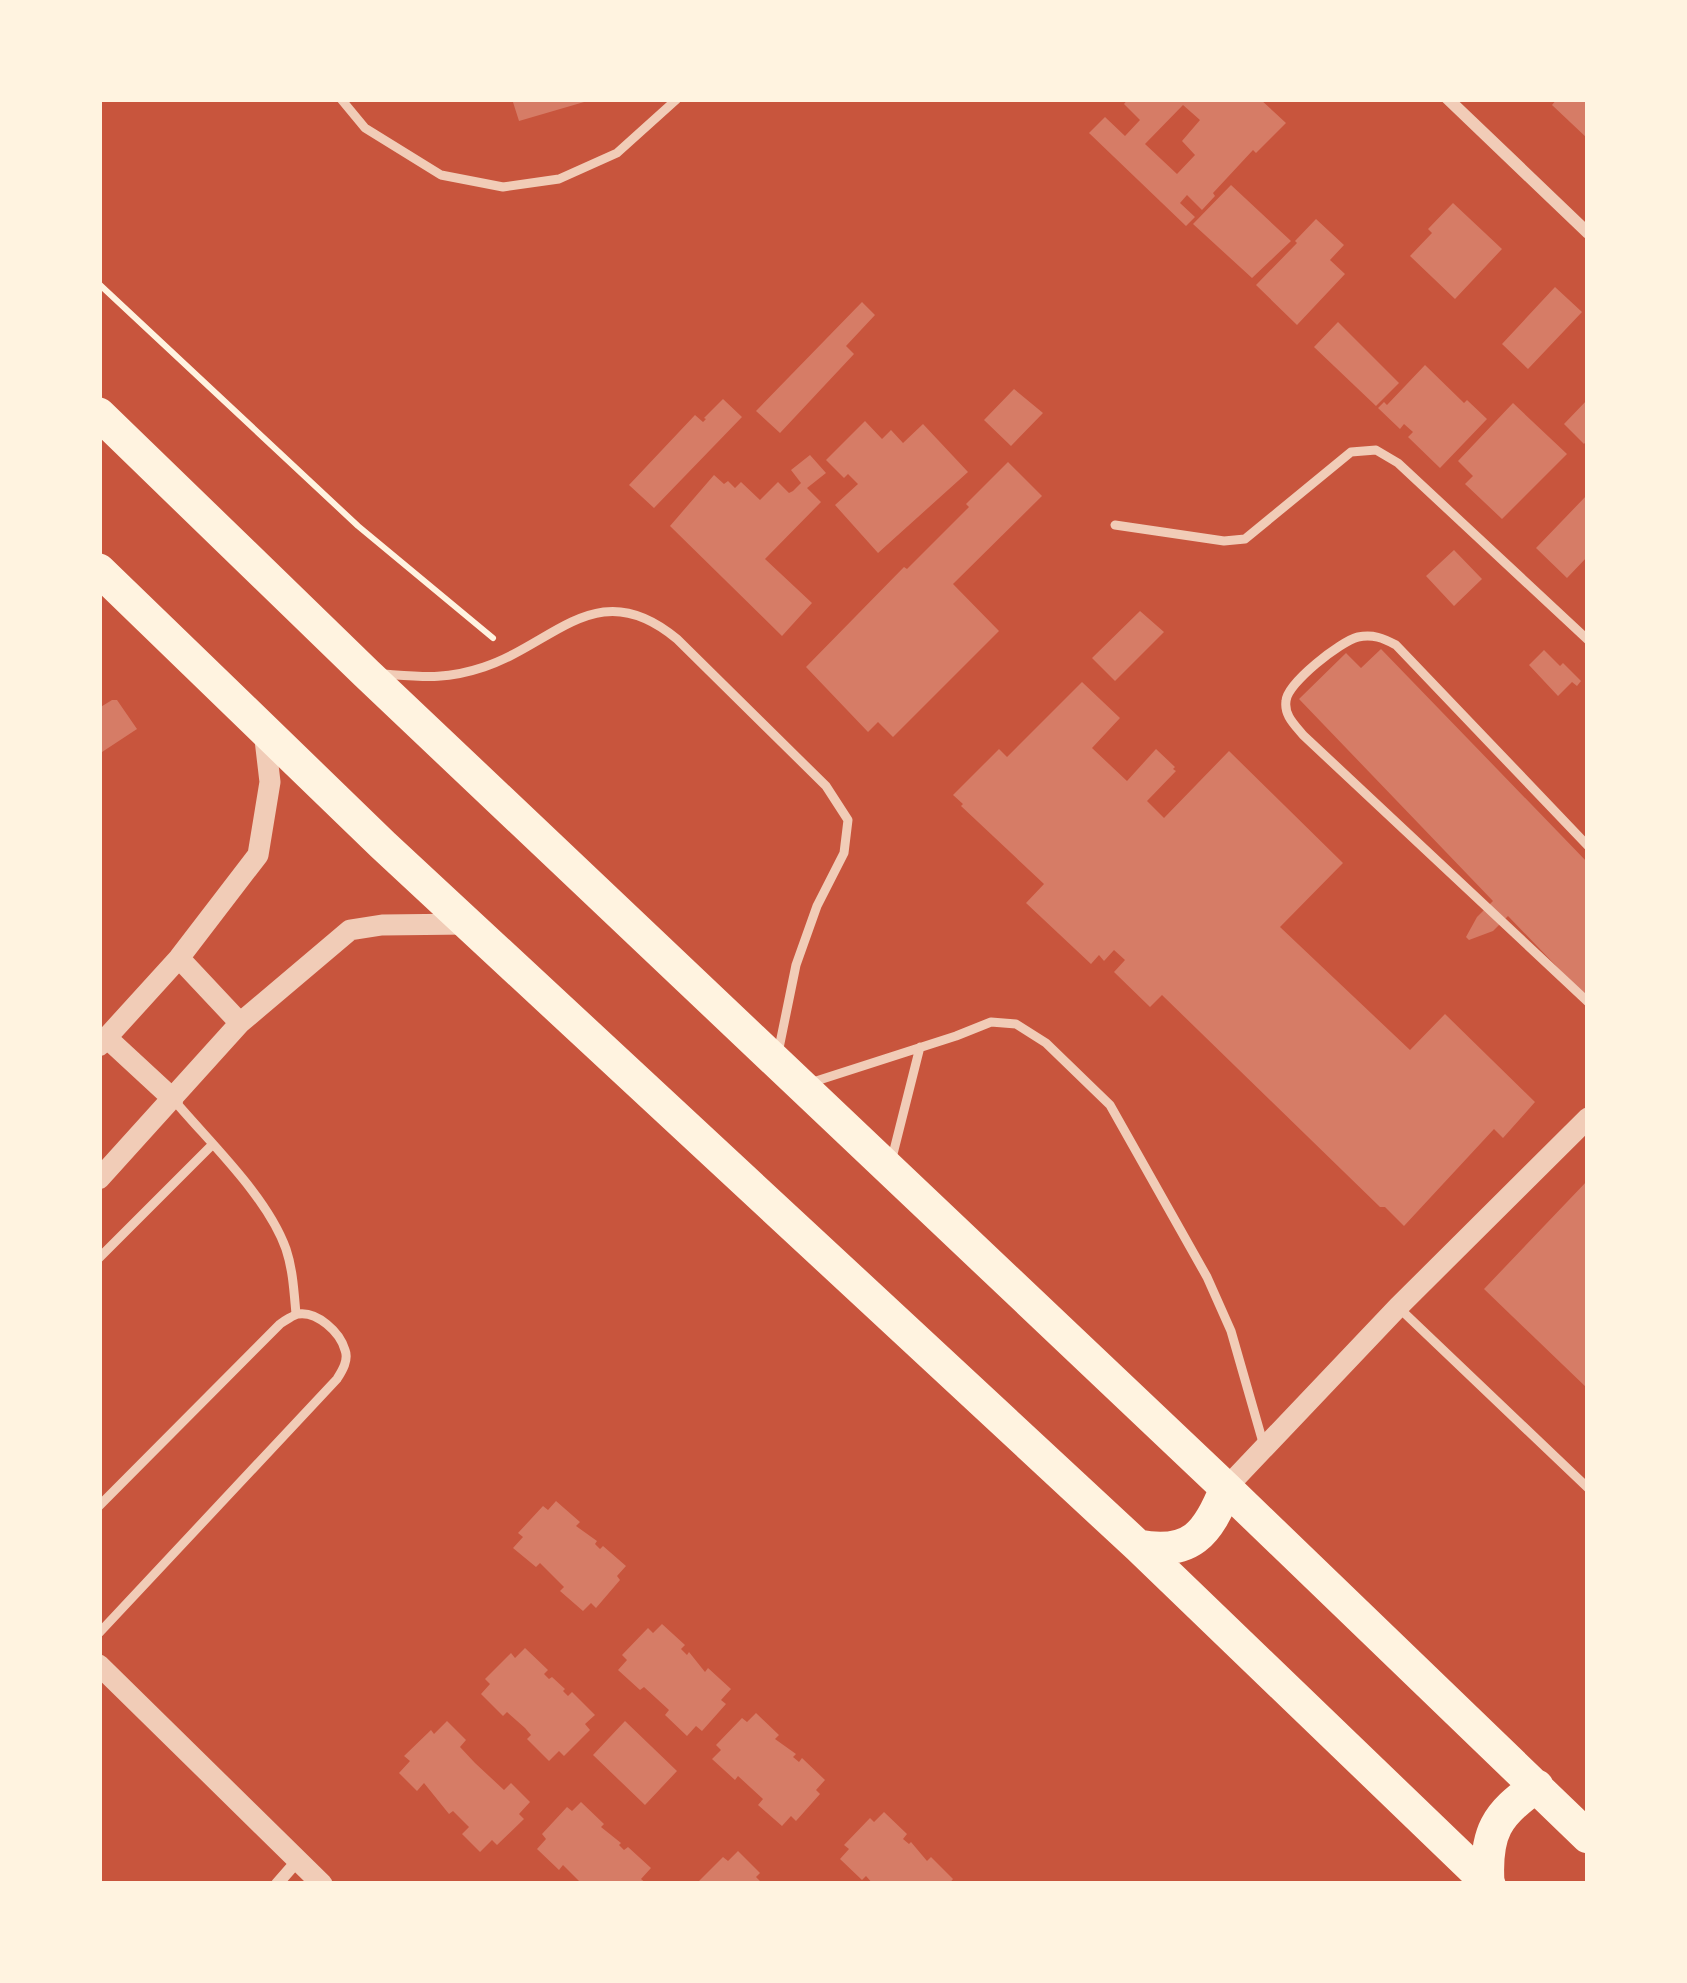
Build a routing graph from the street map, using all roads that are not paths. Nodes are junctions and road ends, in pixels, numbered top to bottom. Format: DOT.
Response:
graph roads {
  1 [pos="341,99"];
  2 [pos="677,99"];
  3 [pos="1448,99"];
  4 [pos="1588,233"];
  5 [pos="99,414"];
  6 [pos="1115,525"];
  7 [pos="99,570"];
  8 [pos="1588,640"];
  9 [pos="366,674"];
  10 [pos="264,730"];
  11 [pos="1588,846"];
  12 [pos="470,924"];
  13 [pos="178,958"];
  14 [pos="1588,1003"];
  15 [pos="239,1023"];
  16 [pos="103,1042"];
  17 [pos="920,1047"];
  18 [pos="776,1061"];
  19 [pos="802,1086"];
  20 [pos="173,1099"];
  21 [pos="1588,1118"];
  22 [pos="212,1145"];
  23 [pos="890,1168"];
  24 [pos="99,1179"];
  25 [pos="99,1258"];
  26 [pos="1399,1307"];
  27 [pos="296,1314"];
  28 [pos="1264,1446"];
  29 [pos="1588,1487"];
  30 [pos="1226,1488"];
  31 [pos="99,1506"];
  32 [pos="1138,1546"];
  33 [pos="99,1633"];
  34 [pos="99,1665"];
  35 [pos="1537,1786"];
  36 [pos="1588,1838"];
  37 [pos="298,1861"];
  38 [pos="277,1884"];
  39 [pos="322,1884"];
  40 [pos="1488,1884"];
  1 -- 2 [label="lane"];
  3 -- 4 [label="street"];
  5 -- 9 [label="highway"];
  6 -- 8 [label="lane"];
  7 -- 10 [label="highway"];
  9 -- 18 [label="highway"];
  9 -- 18 [label="lane"];
  10 -- 12 [label="highway"];
  10 -- 13 [label="street"];
  11 -- 14 [label="lane"];
  12 -- 15 [label="street"];
  12 -- 32 [label="highway"];
  13 -- 15 [label="street"];
  13 -- 16 [label="street"];
  15 -- 20 [label="street"];
  16 -- 20 [label="street"];
  17 -- 19 [label="lane"];
  17 -- 23 [label="lane"];
  17 -- 28 [label="lane"];
  18 -- 19 [label="highway"];
  19 -- 23 [label="highway"];
  20 -- 22 [label="lane"];
  20 -- 24 [label="street"];
  21 -- 26 [label="street"];
  22 -- 25 [label="lane"];
  22 -- 27 [label="lane"];
  23 -- 30 [label="highway"];
  26 -- 28 [label="street"];
  26 -- 29 [label="lane"];
  27 -- 31 [label="lane"];
  27 -- 33 [label="lane"];
  28 -- 30 [label="street"];
  30 -- 32 [label="highway"];
  30 -- 35 [label="highway"];
  32 -- 40 [label="highway"];
  34 -- 37 [label="street"];
  35 -- 36 [label="highway"];
  35 -- 40 [label="highway"];
  37 -- 38 [label="street"];
  37 -- 39 [label="street"];
}
